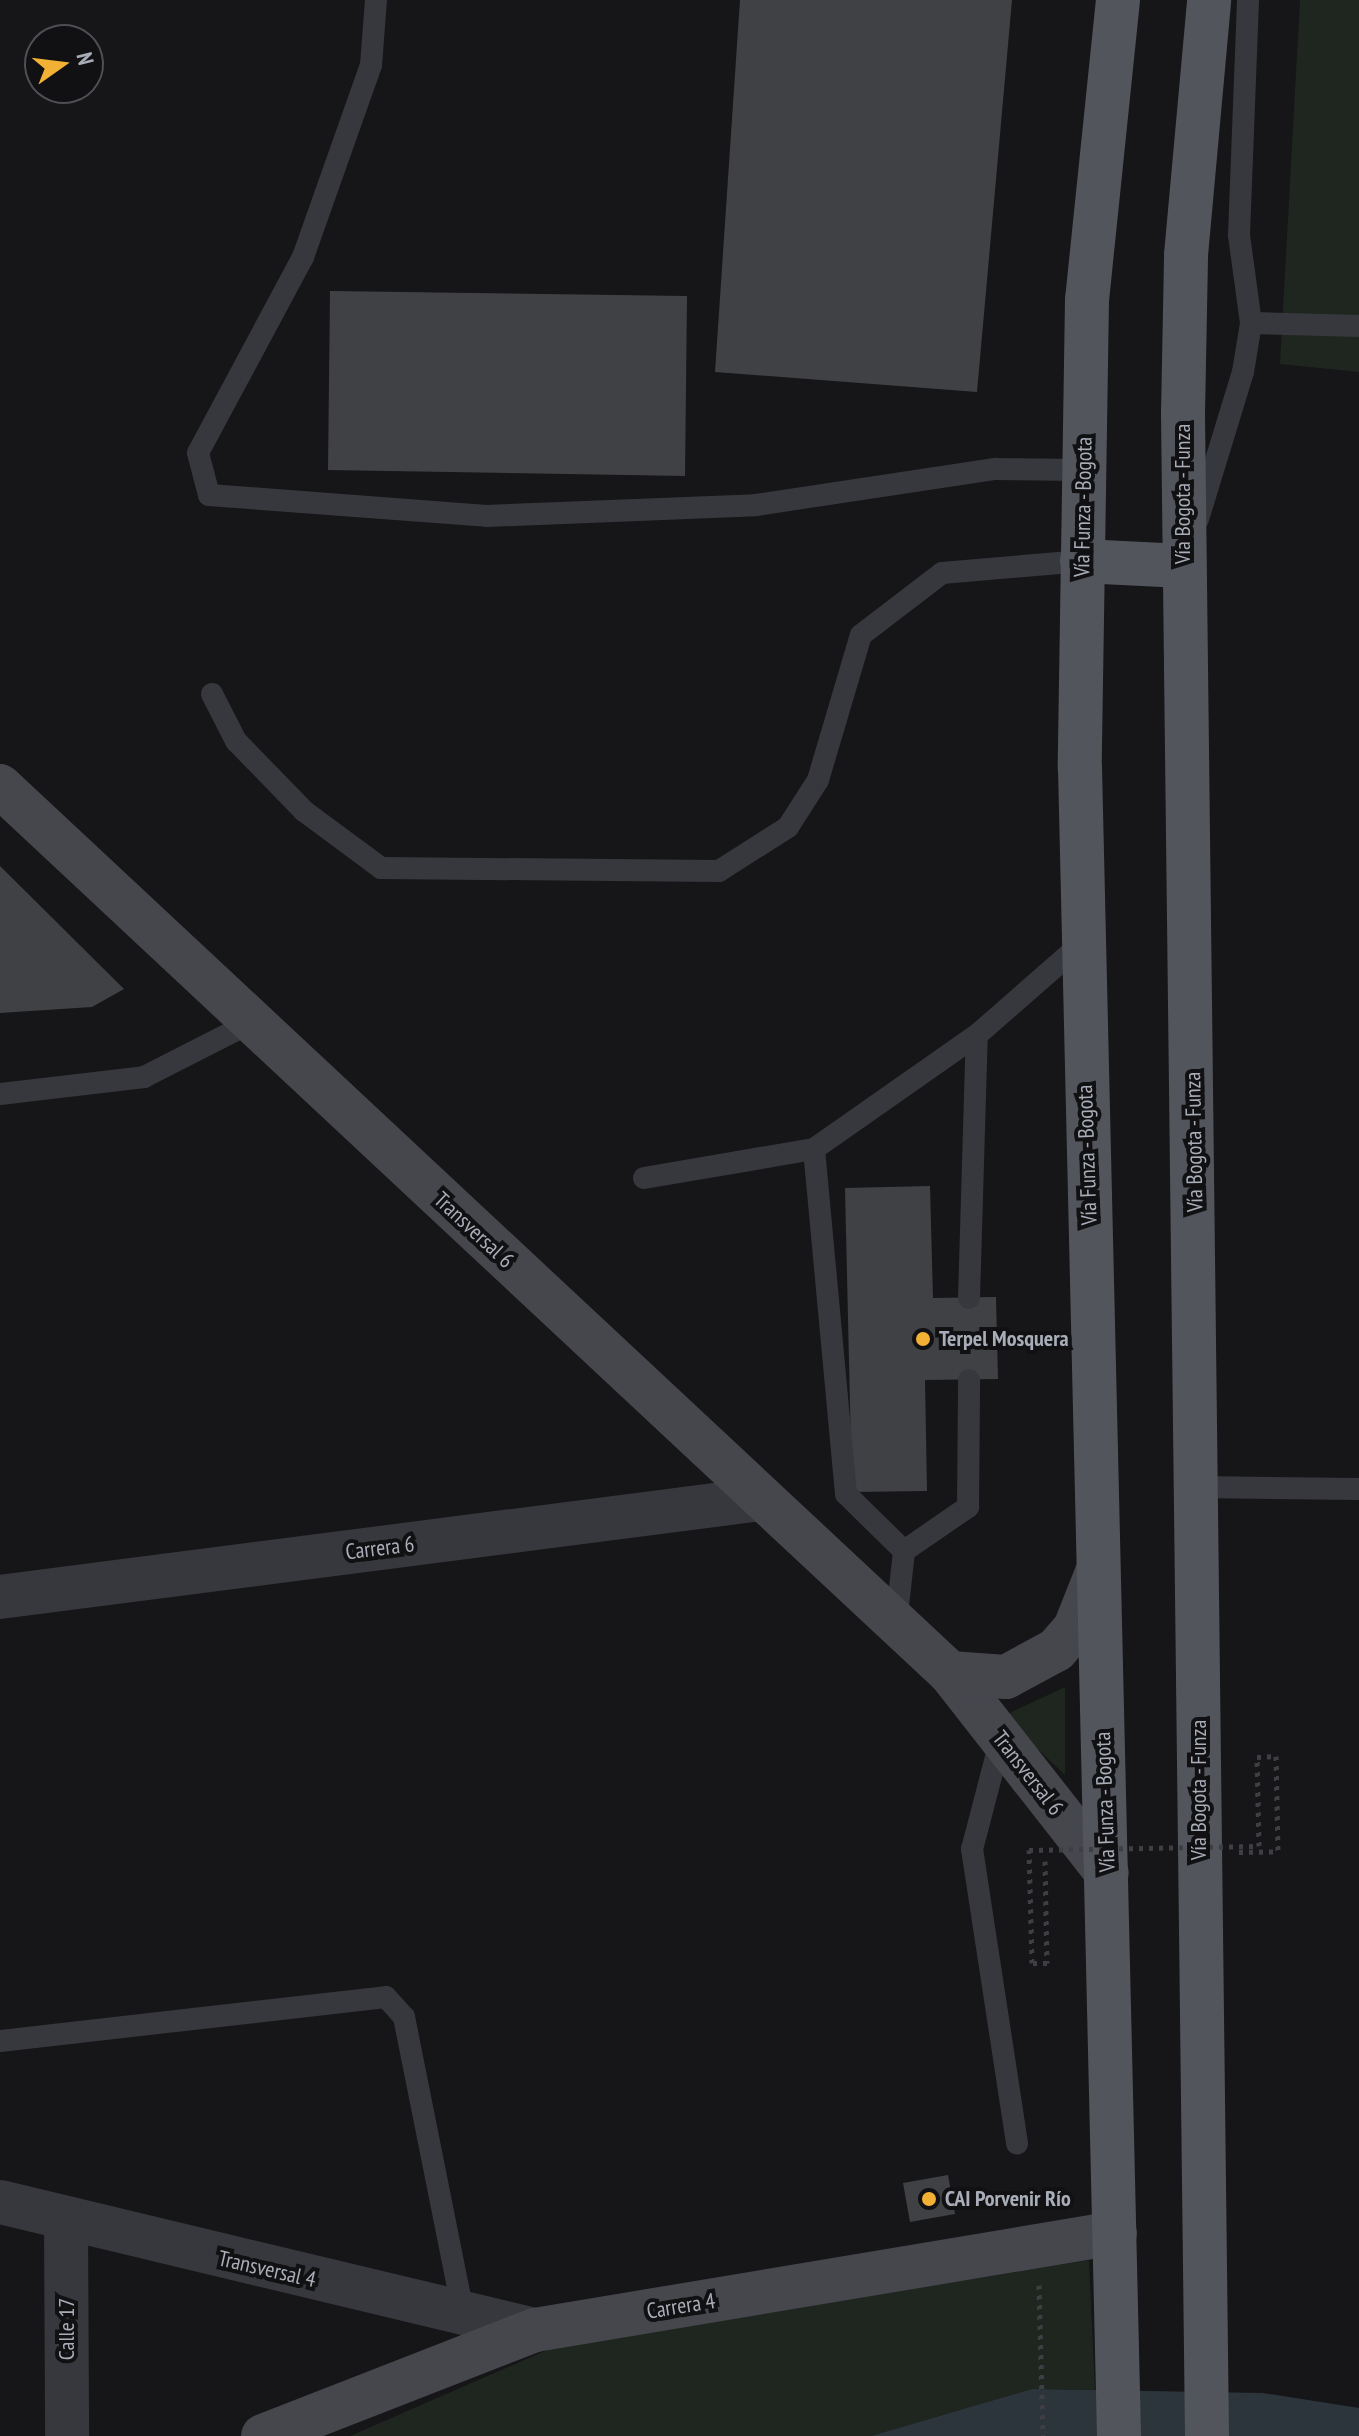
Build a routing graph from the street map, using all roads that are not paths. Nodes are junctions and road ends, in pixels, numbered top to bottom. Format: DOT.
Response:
graph roads {
  1 [pos="376,0"];
  2 [pos="1118,0"];
  3 [pos="1209,0"];
  4 [pos="1248,0"];
  5 [pos="1251,323"];
  6 [pos="1359,326"];
  7 [pos="1084,470"];
  8 [pos="1082,561"];
  9 [pos="1183,566"];
  10 [pos="212,694"];
  11 [pos="0,786"];
  12 [pos="1081,944"];
  13 [pos="252,1022"];
  14 [pos="977,1035"];
  15 [pos="0,1094"];
  16 [pos="814,1149"];
  17 [pos="644,1178"];
  18 [pos="969,1298"];
  19 [pos="969,1380"];
  20 [pos="1197,1487"];
  21 [pos="1359,1489"];
  22 [pos="761,1499"];
  23 [pos="904,1551"];
  24 [pos="1098,1570"];
  25 [pos="0,1597"];
  26 [pos="895,1625"];
  27 [pos="950,1673"];
  28 [pos="1001,1738"];
  29 [pos="1107,1873"];
  30 [pos="0,2041"];
  31 [pos="1017,2144"];
  32 [pos="0,2202"];
  33 [pos="66,2221"];
  34 [pos="1115,2233"];
  35 [pos="464,2317"];
  36 [pos="535,2330"];
  37 [pos="67,2436"];
  38 [pos="263,2436"];
  39 [pos="1119,2436"];
  40 [pos="1207,2436"];
  1 -- 7 [label="lane"];
  2 -- 7 [label="main road, Vía Funza - Bogota"];
  3 -- 9 [label="main road, Vía Bogota - Funza"];
  4 -- 5 [label="lane"];
  5 -- 6 [label="lane"];
  5 -- 9 [label="lane"];
  7 -- 8 [label="main road, Vía Funza - Bogota"];
  8 -- 9 [label="main road"];
  8 -- 10 [label="lane"];
  8 -- 12 [label="main road, Vía Funza - Bogota"];
  9 -- 20 [label="main road, Vía Bogota - Funza"];
  11 -- 13 [label="street, Transversal 6"];
  12 -- 14 [label="lane"];
  12 -- 24 [label="main road, Vía Funza - Bogota"];
  13 -- 15 [label="lane"];
  13 -- 22 [label="street, Transversal 6"];
  14 -- 16 [label="lane"];
  14 -- 18 [label="lane"];
  16 -- 17 [label="lane"];
  16 -- 23 [label="lane"];
  19 -- 23 [label="lane"];
  20 -- 21 [label="lane"];
  20 -- 40 [label="main road, Vía Bogota - Funza"];
  22 -- 25 [label="street, Carrera 6"];
  22 -- 26 [label="street, Transversal 6"];
  23 -- 26 [label="lane"];
  24 -- 27 [label="street"];
  24 -- 29 [label="main road, Vía Funza - Bogota"];
  26 -- 27 [label="street, Transversal 6"];
  27 -- 28 [label="street, Transversal 6"];
  28 -- 29 [label="street, Transversal 6"];
  28 -- 31 [label="lane"];
  29 -- 34 [label="main road, Vía Funza - Bogota"];
  30 -- 35 [label="lane"];
  32 -- 33 [label="street, Transversal 4"];
  33 -- 35 [label="street, Transversal 4"];
  33 -- 37 [label="street, Calle 17"];
  34 -- 36 [label="street, Carrera 4"];
  34 -- 39 [label="main road, Vía Funza - Bogota"];
  35 -- 36 [label="street, Transversal 4"];
  36 -- 38 [label="street, Carrera 4"];
}
